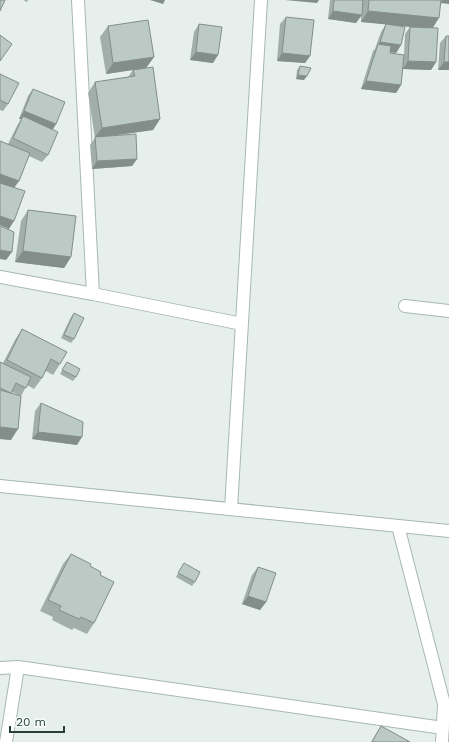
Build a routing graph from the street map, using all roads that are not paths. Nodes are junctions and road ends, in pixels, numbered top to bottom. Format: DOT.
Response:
graph roads {
  1 [pos="78,0"];
  2 [pos="261,0"];
  3 [pos="0,277"];
  4 [pos="93,294"];
  5 [pos="405,306"];
  6 [pos="449,310"];
  7 [pos="242,324"];
  8 [pos="0,486"];
  9 [pos="231,509"];
  10 [pos="398,526"];
  11 [pos="449,531"];
  12 [pos="18,667"];
  13 [pos="0,668"];
  14 [pos="443,728"];
  15 [pos="6,742"];
  16 [pos="442,742"];
  1 -- 4 [label="street"];
  2 -- 7 [label="street"];
  3 -- 4 [label="street"];
  4 -- 7 [label="street"];
  5 -- 6 [label="street"];
  7 -- 9 [label="street"];
  8 -- 9 [label="street"];
  9 -- 10 [label="street"];
  10 -- 11 [label="street"];
  10 -- 14 [label="street"];
  12 -- 13 [label="street"];
  12 -- 14 [label="street"];
  12 -- 15 [label="street"];
  14 -- 16 [label="street"];
}
